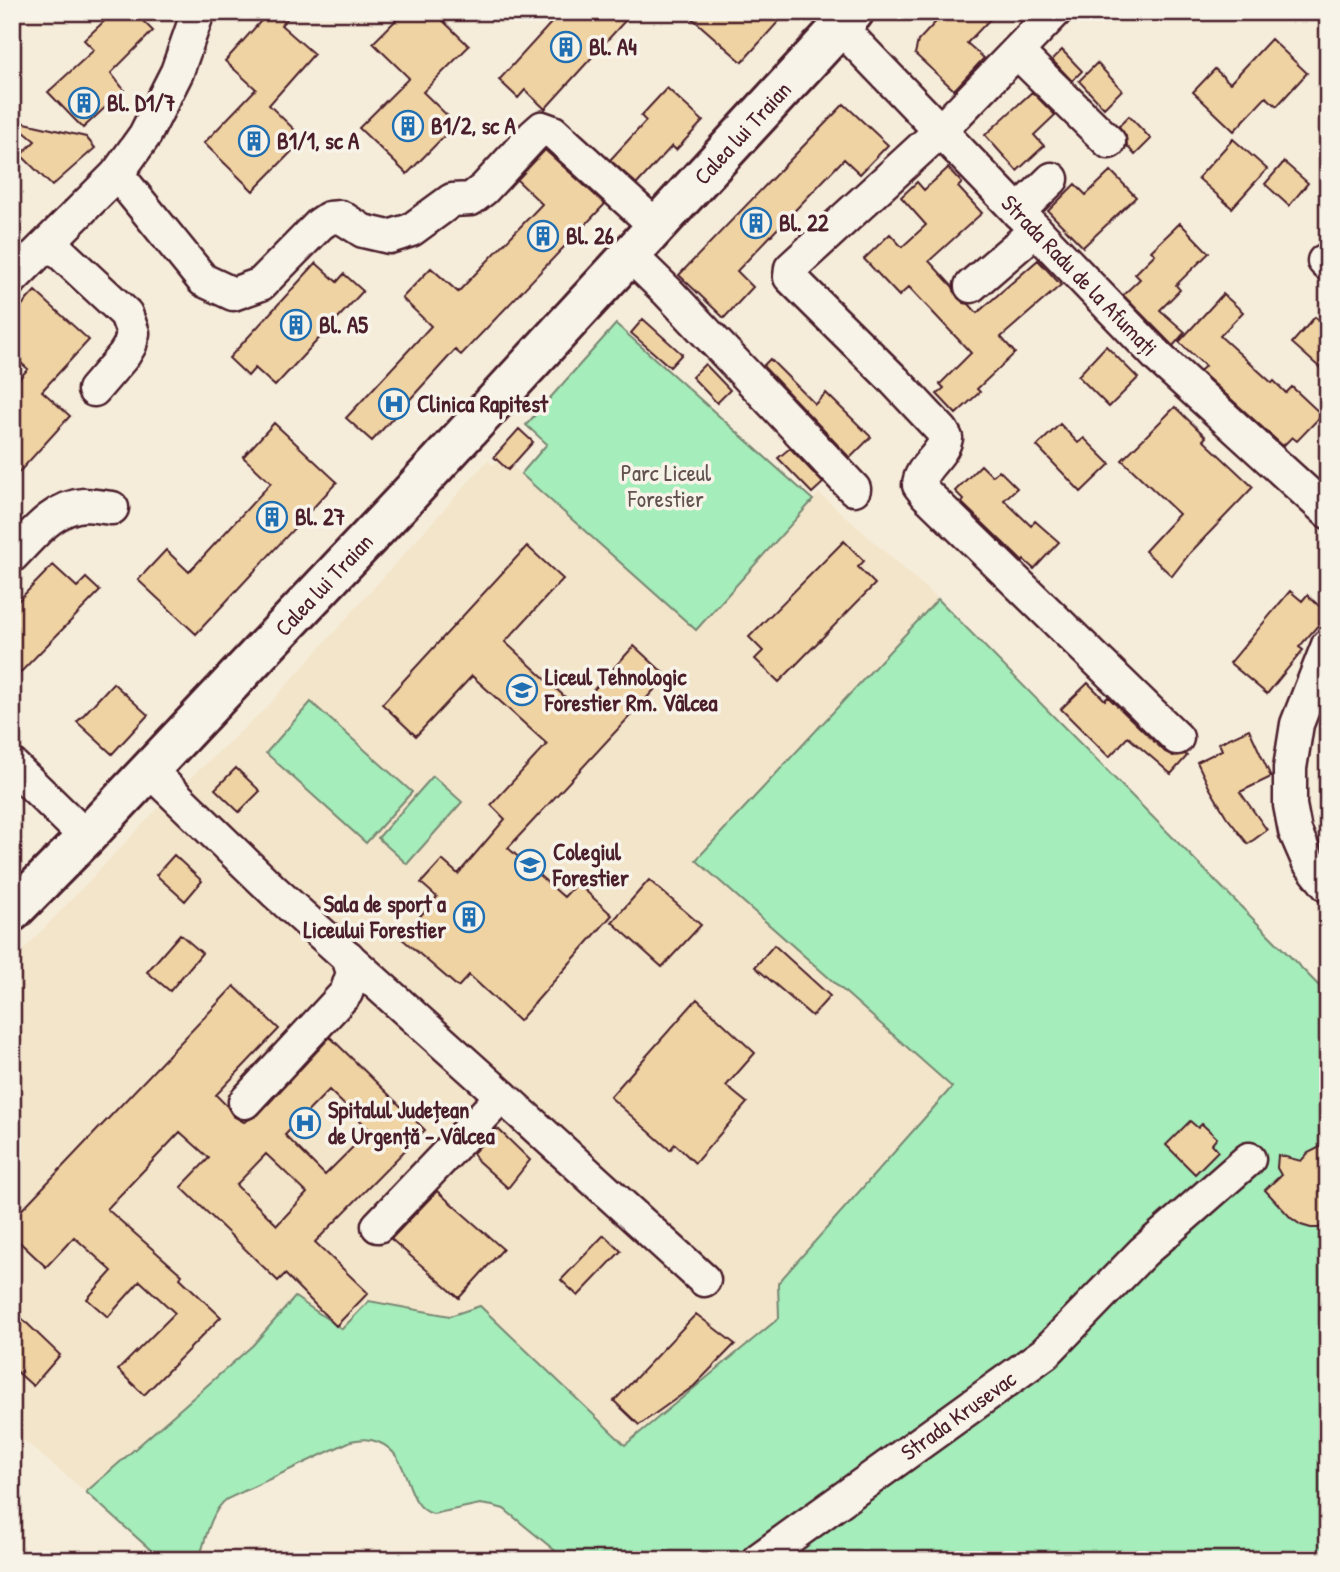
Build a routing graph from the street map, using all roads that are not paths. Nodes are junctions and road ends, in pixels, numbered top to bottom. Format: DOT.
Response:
graph roads {
  1 [pos="198,12"];
  2 [pos="1055,12"];
  3 [pos="847,20"];
  4 [pos="1017,52"];
  5 [pos="940,131"];
  6 [pos="1109,142"];
  7 [pos="117,174"];
  8 [pos="1052,179"];
  9 [pos="1027,221"];
  10 [pos="656,226"];
  11 [pos="50,243"];
  12 [pos="631,255"];
  13 [pos="12,279"];
  14 [pos="971,286"];
  15 [pos="94,390"];
  16 [pos="854,489"];
  17 [pos="112,508"];
  18 [pos="1328,512"];
  19 [pos="12,556"];
  20 [pos="1328,645"];
  21 [pos="1318,697"];
  22 [pos="1177,738"];
  23 [pos="12,765"];
  24 [pos="149,769"];
  25 [pos="86,837"];
  26 [pos="1328,886"];
  27 [pos="12,912"];
  28 [pos="348,957"];
  29 [pos="502,1096"];
  30 [pos="245,1102"];
  31 [pos="1250,1159"];
  32 [pos="378,1226"];
  33 [pos="704,1280"];
  34 [pos="758,1560"];
  1 -- 7 [label="street"];
  2 -- 4 [label="street"];
  3 -- 5 [label="street, Strada Radu de la Afumați"];
  3 -- 10 [label="main road, Calea lui Traian"];
  4 -- 5 [label="street"];
  4 -- 6 [label="street"];
  5 -- 9 [label="street, Strada Radu de la Afumați"];
  5 -- 22 [label="street"];
  7 -- 10 [label="street"];
  7 -- 11 [label="street"];
  8 -- 9 [label="street"];
  9 -- 14 [label="street"];
  9 -- 18 [label="street, Strada Radu de la Afumați"];
  10 -- 12 [label="main road, Calea lui Traian"];
  11 -- 13 [label="street"];
  11 -- 15 [label="street"];
  12 -- 16 [label="street"];
  12 -- 24 [label="main road, Calea lui Traian"];
  17 -- 19 [label="street"];
  20 -- 21 [label="street"];
  21 -- 26 [label="street"];
  23 -- 25 [label="street"];
  24 -- 25 [label="main road, Calea lui Traian"];
  24 -- 28 [label="street"];
  25 -- 27 [label="main road, Calea lui Traian"];
  28 -- 29 [label="street"];
  28 -- 30 [label="street"];
  29 -- 32 [label="street"];
  29 -- 33 [label="street"];
  31 -- 34 [label="street, Strada Krusevac"];
}
